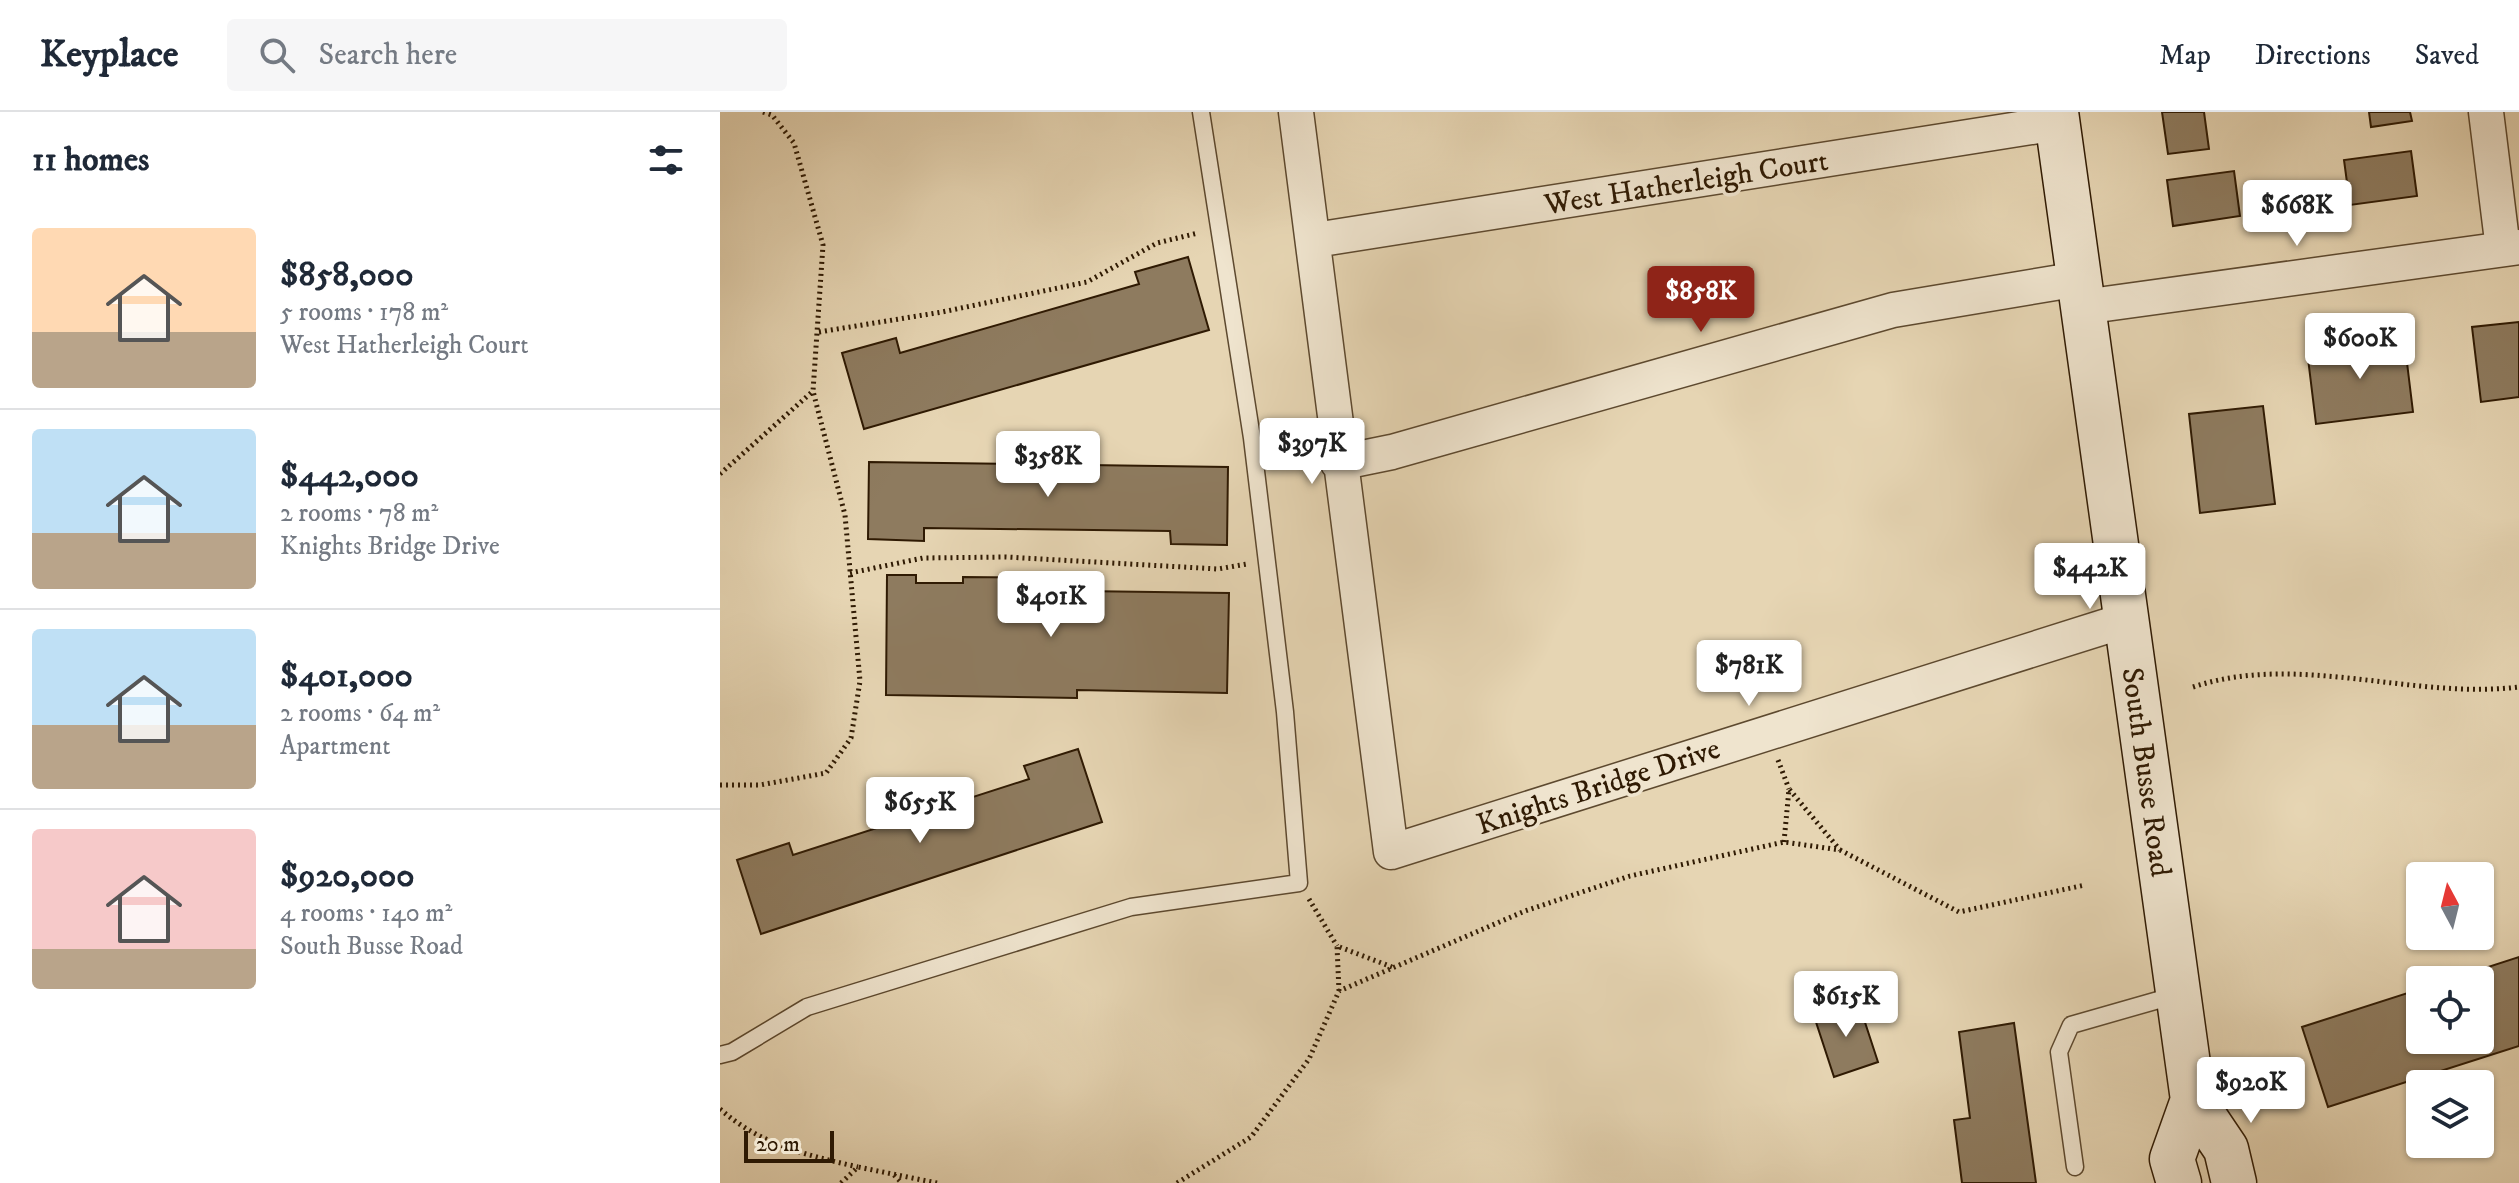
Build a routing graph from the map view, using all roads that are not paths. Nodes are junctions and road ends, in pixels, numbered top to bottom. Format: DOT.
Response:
graph roads {
  1 [pos="1201,112"];
  2 [pos="1296,112"];
  3 [pos="2486,112"];
  4 [pos="2056,117"];
  5 [pos="1315,240"];
  6 [pos="2511,248"];
  7 [pos="2081,293"];
  8 [pos="1338,463"];
  9 [pos="2126,620"];
  10 [pos="2178,995"];
  11 [pos="720,1055"];
  12 [pos="2193,1100"];
  13 [pos="2075,1167"];
  14 [pos="2179,1183"];
  15 [pos="2234,1183"];
  1 -- 11 [label="lane"];
  2 -- 5 [label="street"];
  3 -- 6 [label="street"];
  4 -- 5 [label="street, West Hatherleigh Court"];
  4 -- 7 [label="main road, South Busse Road"];
  5 -- 8 [label="street"];
  6 -- 7 [label="street"];
  7 -- 8 [label="street"];
  7 -- 9 [label="main road, South Busse Road"];
  8 -- 9 [label="street, Knights Bridge Drive"];
  9 -- 10 [label="main road, South Busse Road"];
  10 -- 12 [label="main road, South Busse Road"];
  10 -- 13 [label="lane"];
  12 -- 14 [label="main road, South Busse Road"];
  12 -- 15 [label="main road, South Busse Road"];
}
